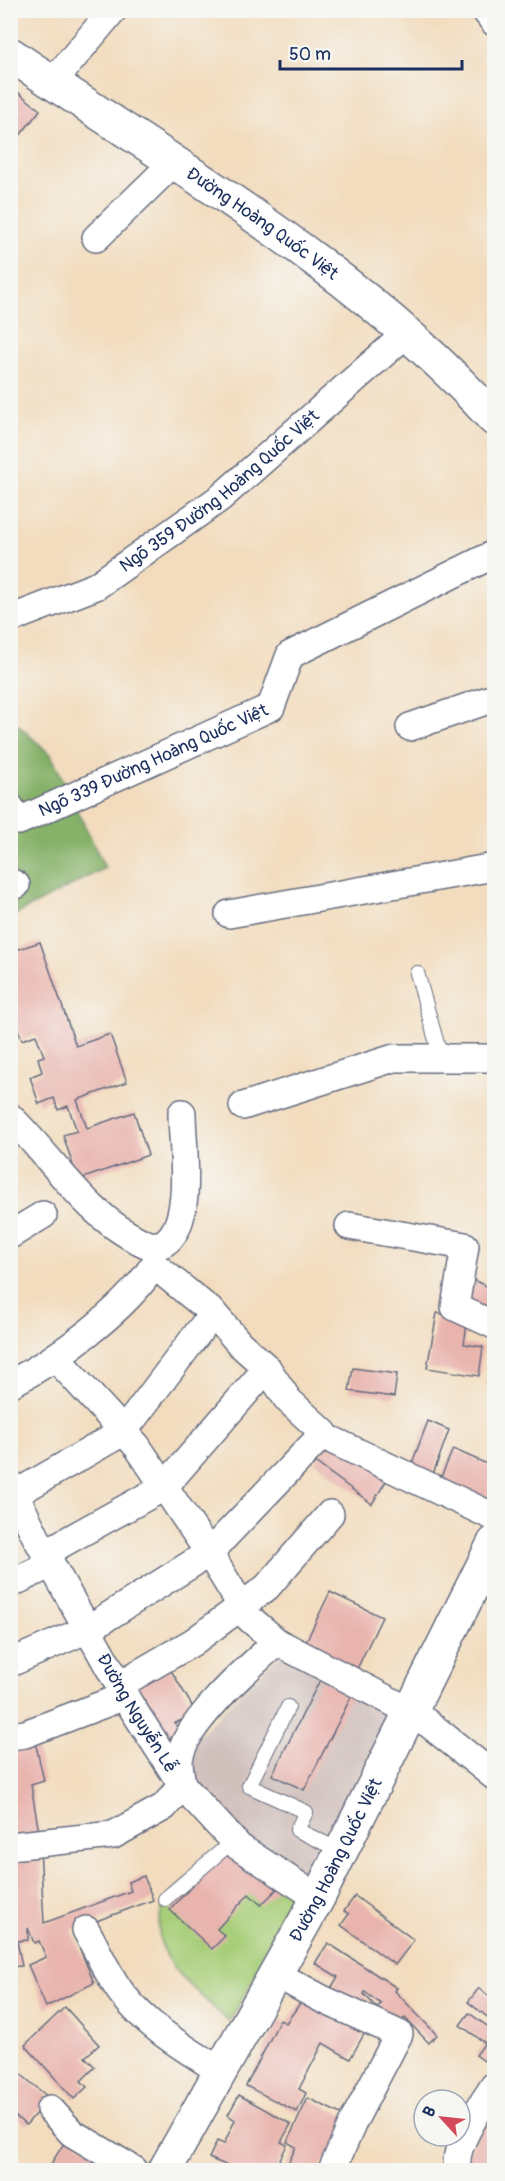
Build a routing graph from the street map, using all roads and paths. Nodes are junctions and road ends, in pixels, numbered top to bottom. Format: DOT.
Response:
graph roads {
  1 [pos="113,10"];
  2 [pos="485,10"];
  3 [pos="495,22"];
  4 [pos="10,54"];
  5 [pos="52,83"];
  6 [pos="173,164"];
  7 [pos="96,238"];
  8 [pos="408,333"];
  9 [pos="495,419"];
  10 [pos="495,554"];
  11 [pos="10,619"];
  12 [pos="495,698"];
  13 [pos="410,727"];
  14 [pos="10,807"];
  15 [pos="495,867"];
  16 [pos="229,914"];
  17 [pos="417,973"];
  18 [pos="441,1058"];
  19 [pos="495,1058"];
  20 [pos="243,1106"];
  21 [pos="182,1113"];
  22 [pos="10,1117"];
  23 [pos="43,1215"];
  24 [pos="349,1226"];
  25 [pos="10,1235"];
  26 [pos="213,1313"];
  27 [pos="495,1325"];
  28 [pos="56,1358"];
  29 [pos="267,1368"];
  30 [pos="10,1383"];
  31 [pos="123,1432"];
  32 [pos="334,1441"];
  33 [pos="164,1487"];
  34 [pos="12,1492"];
  35 [pos="330,1514"];
  36 [pos="495,1516"];
  37 [pos="495,1543"];
  38 [pos="209,1553"];
  39 [pos="48,1558"];
  40 [pos="10,1584"];
  41 [pos="241,1606"];
  42 [pos="88,1629"];
  43 [pos="277,1642"];
  44 [pos="10,1664"];
  45 [pos="122,1690"];
  46 [pos="288,1707"];
  47 [pos="411,1713"];
  48 [pos="10,1736"];
  49 [pos="495,1776"];
  50 [pos="182,1785"];
  51 [pos="232,1841"];
  52 [pos="10,1846"];
  53 [pos="341,1851"];
  54 [pos="318,1898"];
  55 [pos="165,1899"];
  56 [pos="86,1930"];
  57 [pos="276,1974"];
  58 [pos="222,2072"];
  59 [pos="495,2086"];
  60 [pos="50,2109"];
  61 [pos="134,2170"];
  62 [pos="165,2170"];
  63 [pos="332,2170"];
  64 [pos="458,2170"];
  1 -- 5 [label="street"];
  2 -- 3 [label="street"];
  4 -- 5 [label="main road, Đường Hoàng Quốc Việt"];
  5 -- 6 [label="main road, Đường Hoàng Quốc Việt"];
  6 -- 7 [label="street"];
  6 -- 8 [label="main road, Đường Hoàng Quốc Việt"];
  8 -- 9 [label="main road, Đường Hoàng Quốc Việt"];
  8 -- 11 [label="street, Ngõ 359 Đường Hoàng Quốc Việt"];
  10 -- 14 [label="street, Ngõ 339 Đường Hoàng Quốc Việt"];
  12 -- 13 [label="street"];
  15 -- 16 [label="street"];
  17 -- 18 [label="lane"];
  18 -- 19 [label="street"];
  18 -- 20 [label="street"];
  21 -- 22 [label="street"];
  23 -- 25 [label="street"];
  24 -- 27 [label="street"];
  26 -- 28 [label="street"];
  26 -- 29 [label="street"];
  26 -- 31 [label="street"];
  28 -- 30 [label="street"];
  28 -- 31 [label="street"];
  29 -- 33 [label="street"];
  29 -- 38 [label="street"];
  31 -- 33 [label="street"];
  31 -- 34 [label="street"];
  32 -- 36 [label="street"];
  33 -- 38 [label="street"];
  33 -- 39 [label="street"];
  34 -- 39 [label="street, Đường Nguyễn Lễ"];
  35 -- 41 [label="street"];
  37 -- 47 [label="main road, Đường Hoàng Quốc Việt"];
  38 -- 41 [label="street"];
  38 -- 42 [label="street"];
  39 -- 40 [label="street"];
  39 -- 42 [label="street, Đường Nguyễn Lễ"];
  41 -- 43 [label="street"];
  41 -- 45 [label="street"];
  42 -- 44 [label="street"];
  42 -- 45 [label="street, Đường Nguyễn Lễ"];
  43 -- 47 [label="street"];
  43 -- 50 [label="street"];
  45 -- 48 [label="street"];
  45 -- 50 [label="street, Đường Nguyễn Lễ"];
  46 -- 53 [label="lane"];
  47 -- 49 [label="street"];
  47 -- 53 [label="main road, Đường Hoàng Quốc Việt"];
  50 -- 51 [label="street, Đường Nguyễn Lễ"];
  50 -- 52 [label="street"];
  51 -- 54 [label="street, Đường Nguyễn Lễ"];
  51 -- 55 [label="lane"];
  53 -- 54 [label="main road, Đường Hoàng Quốc Việt"];
  54 -- 57 [label="main road, Đường Hoàng Quốc Việt"];
  56 -- 58 [label="street"];
  57 -- 58 [label="main road, Đường Hoàng Quốc Việt"];
  57 -- 63 [label="street"];
  58 -- 62 [label="main road, Đường Hoàng Quốc Việt"];
  59 -- 64 [label="street"];
  60 -- 61 [label="street"];
}
